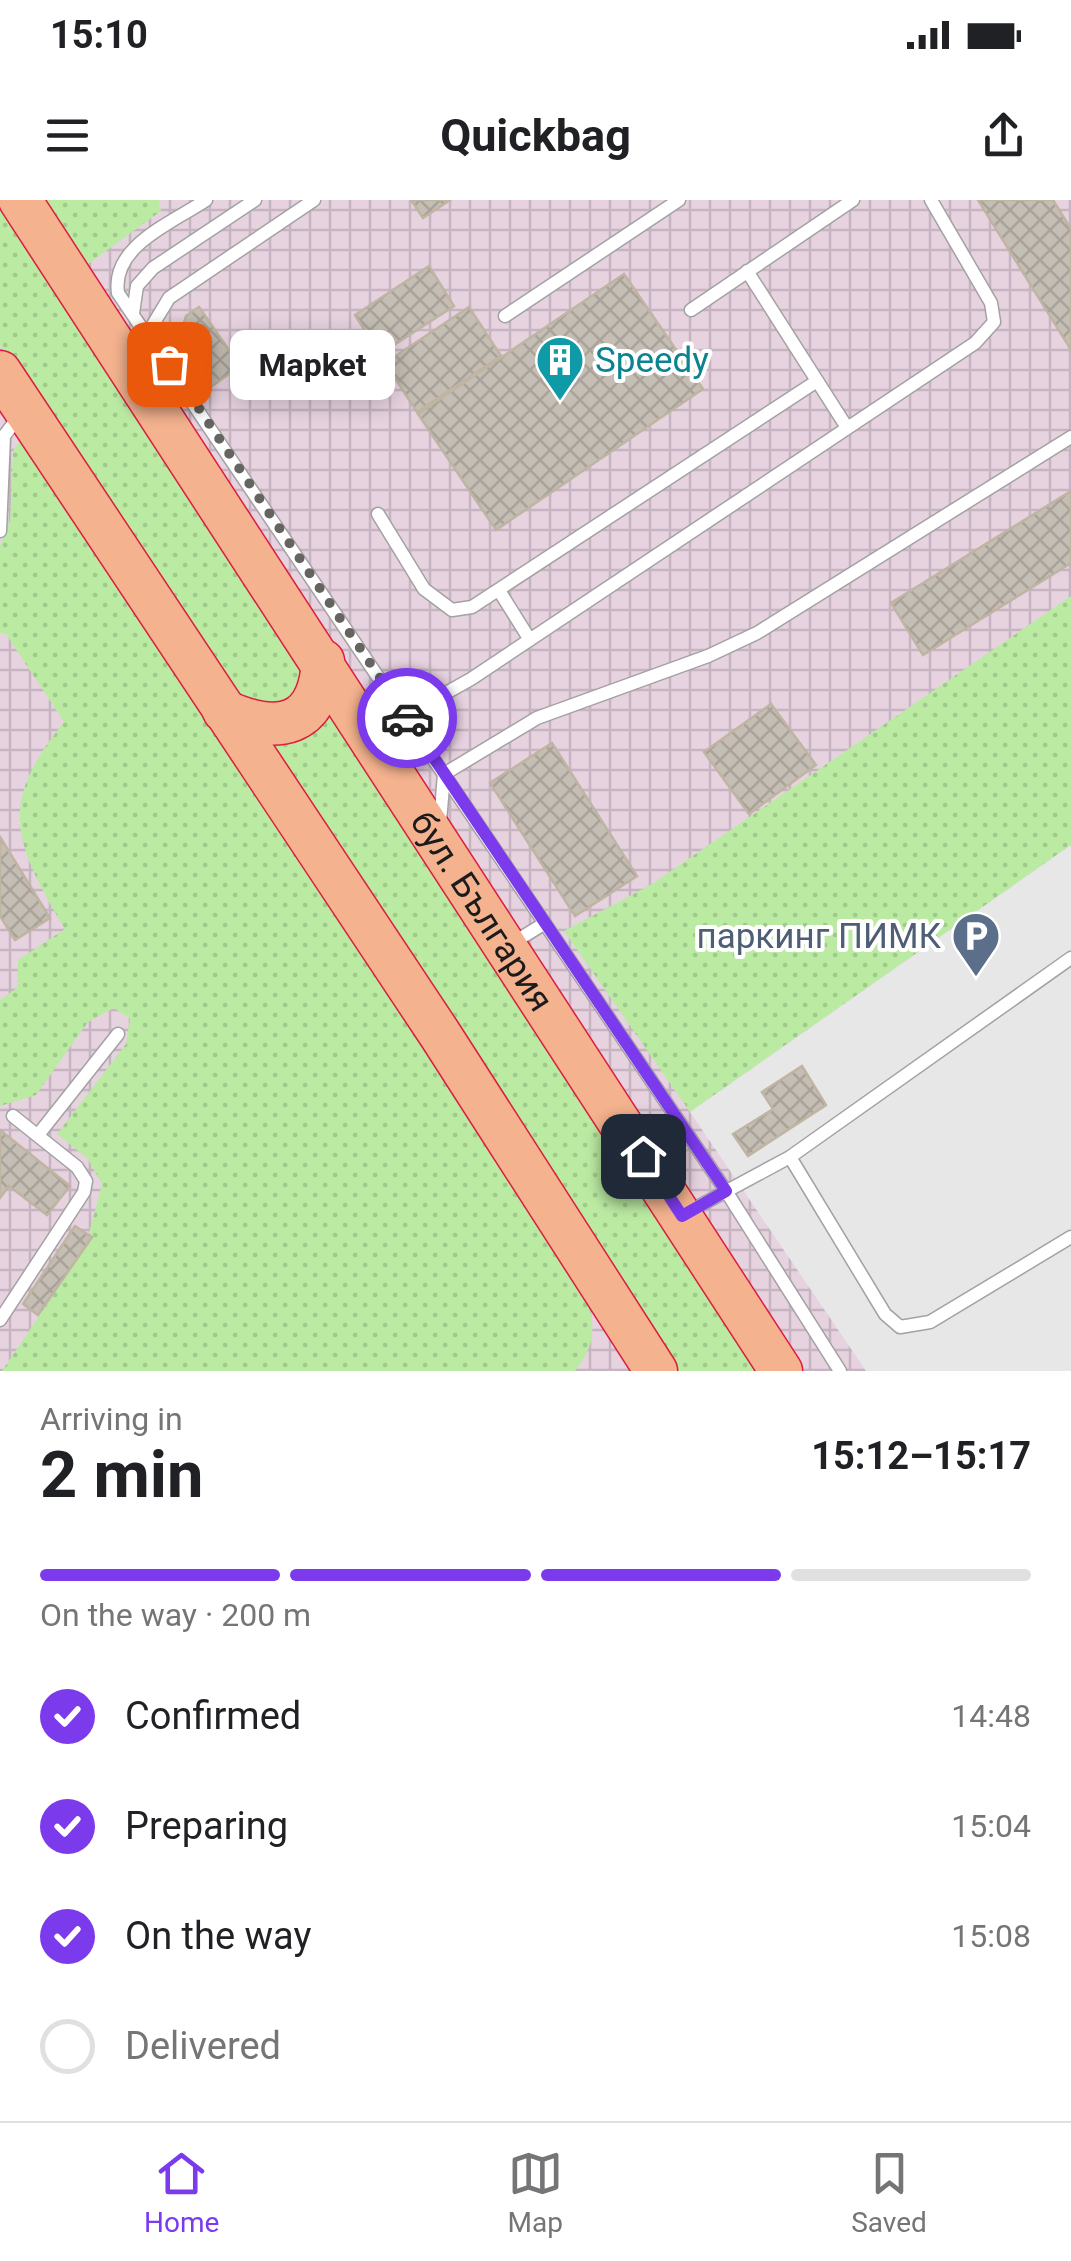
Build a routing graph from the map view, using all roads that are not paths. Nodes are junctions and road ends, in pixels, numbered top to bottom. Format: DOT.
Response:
graph roads {
  1 [pos="20,200"];
  2 [pos="206,200"];
  3 [pos="255,200"];
  4 [pos="314,200"];
  5 [pos="679,200"];
  6 [pos="853,200"];
  7 [pos="931,200"];
  8 [pos="747,271"];
  9 [pos="691,310"];
  10 [pos="133,313"];
  11 [pos="505,316"];
  12 [pos="148,333"];
  13 [pos="0,372"];
  14 [pos="818,381"];
  15 [pos="24,409"];
  16 [pos="846,426"];
  17 [pos="1071,437"];
  18 [pos="378,514"];
  19 [pos="0,531"];
  20 [pos="500,592"];
  21 [pos="321,637"];
  22 [pos="530,640"];
  23 [pos="224,712"];
  24 [pos="387,724"];
  25 [pos="444,774"];
  26 [pos="438,838"];
  27 [pos="525,935"];
  28 [pos="1071,958"];
  29 [pos="118,1034"];
  30 [pos="13,1116"];
  31 [pos="38,1135"];
  32 [pos="790,1157"];
  33 [pos="726,1191"];
  34 [pos="682,1216"];
  35 [pos="1071,1237"];
  36 [pos="0,1320"];
  37 [pos="656,1371"];
  38 [pos="782,1371"];
  39 [pos="840,1371"];
  1 -- 21 [label="highway, бул. България"];
  2 -- 10 [label="lane"];
  3 -- 10 [label="lane"];
  4 -- 12 [label="lane"];
  5 -- 11 [label="lane"];
  6 -- 8 [label="lane"];
  7 -- 16 [label="lane"];
  8 -- 9 [label="lane"];
  8 -- 14 [label="lane"];
  10 -- 12 [label="lane"];
  12 -- 21 [label="lane"];
  13 -- 15 [label="highway"];
  14 -- 16 [label="lane"];
  14 -- 20 [label="lane"];
  15 -- 19 [label="lane"];
  15 -- 23 [label="highway"];
  16 -- 22 [label="lane"];
  17 -- 25 [label="lane"];
  18 -- 20 [label="lane"];
  20 -- 22 [label="lane"];
  21 -- 23 [label="highway"];
  21 -- 24 [label="highway, бул. България"];
  22 -- 24 [label="lane"];
  23 -- 37 [label="highway"];
  24 -- 25 [label="lane"];
  24 -- 26 [label="highway, бул. България"];
  25 -- 26 [label="lane"];
  25 -- 27 [label="lane"];
  26 -- 27 [label="highway, бул. България"];
  27 -- 33 [label="lane"];
  27 -- 34 [label="highway, бул. България"];
  28 -- 32 [label="lane"];
  29 -- 31 [label="lane"];
  30 -- 31 [label="lane"];
  31 -- 36 [label="lane"];
  32 -- 33 [label="lane"];
  32 -- 35 [label="lane"];
  33 -- 34 [label="lane"];
  33 -- 39 [label="lane"];
  34 -- 38 [label="highway, бул. България"];
}
